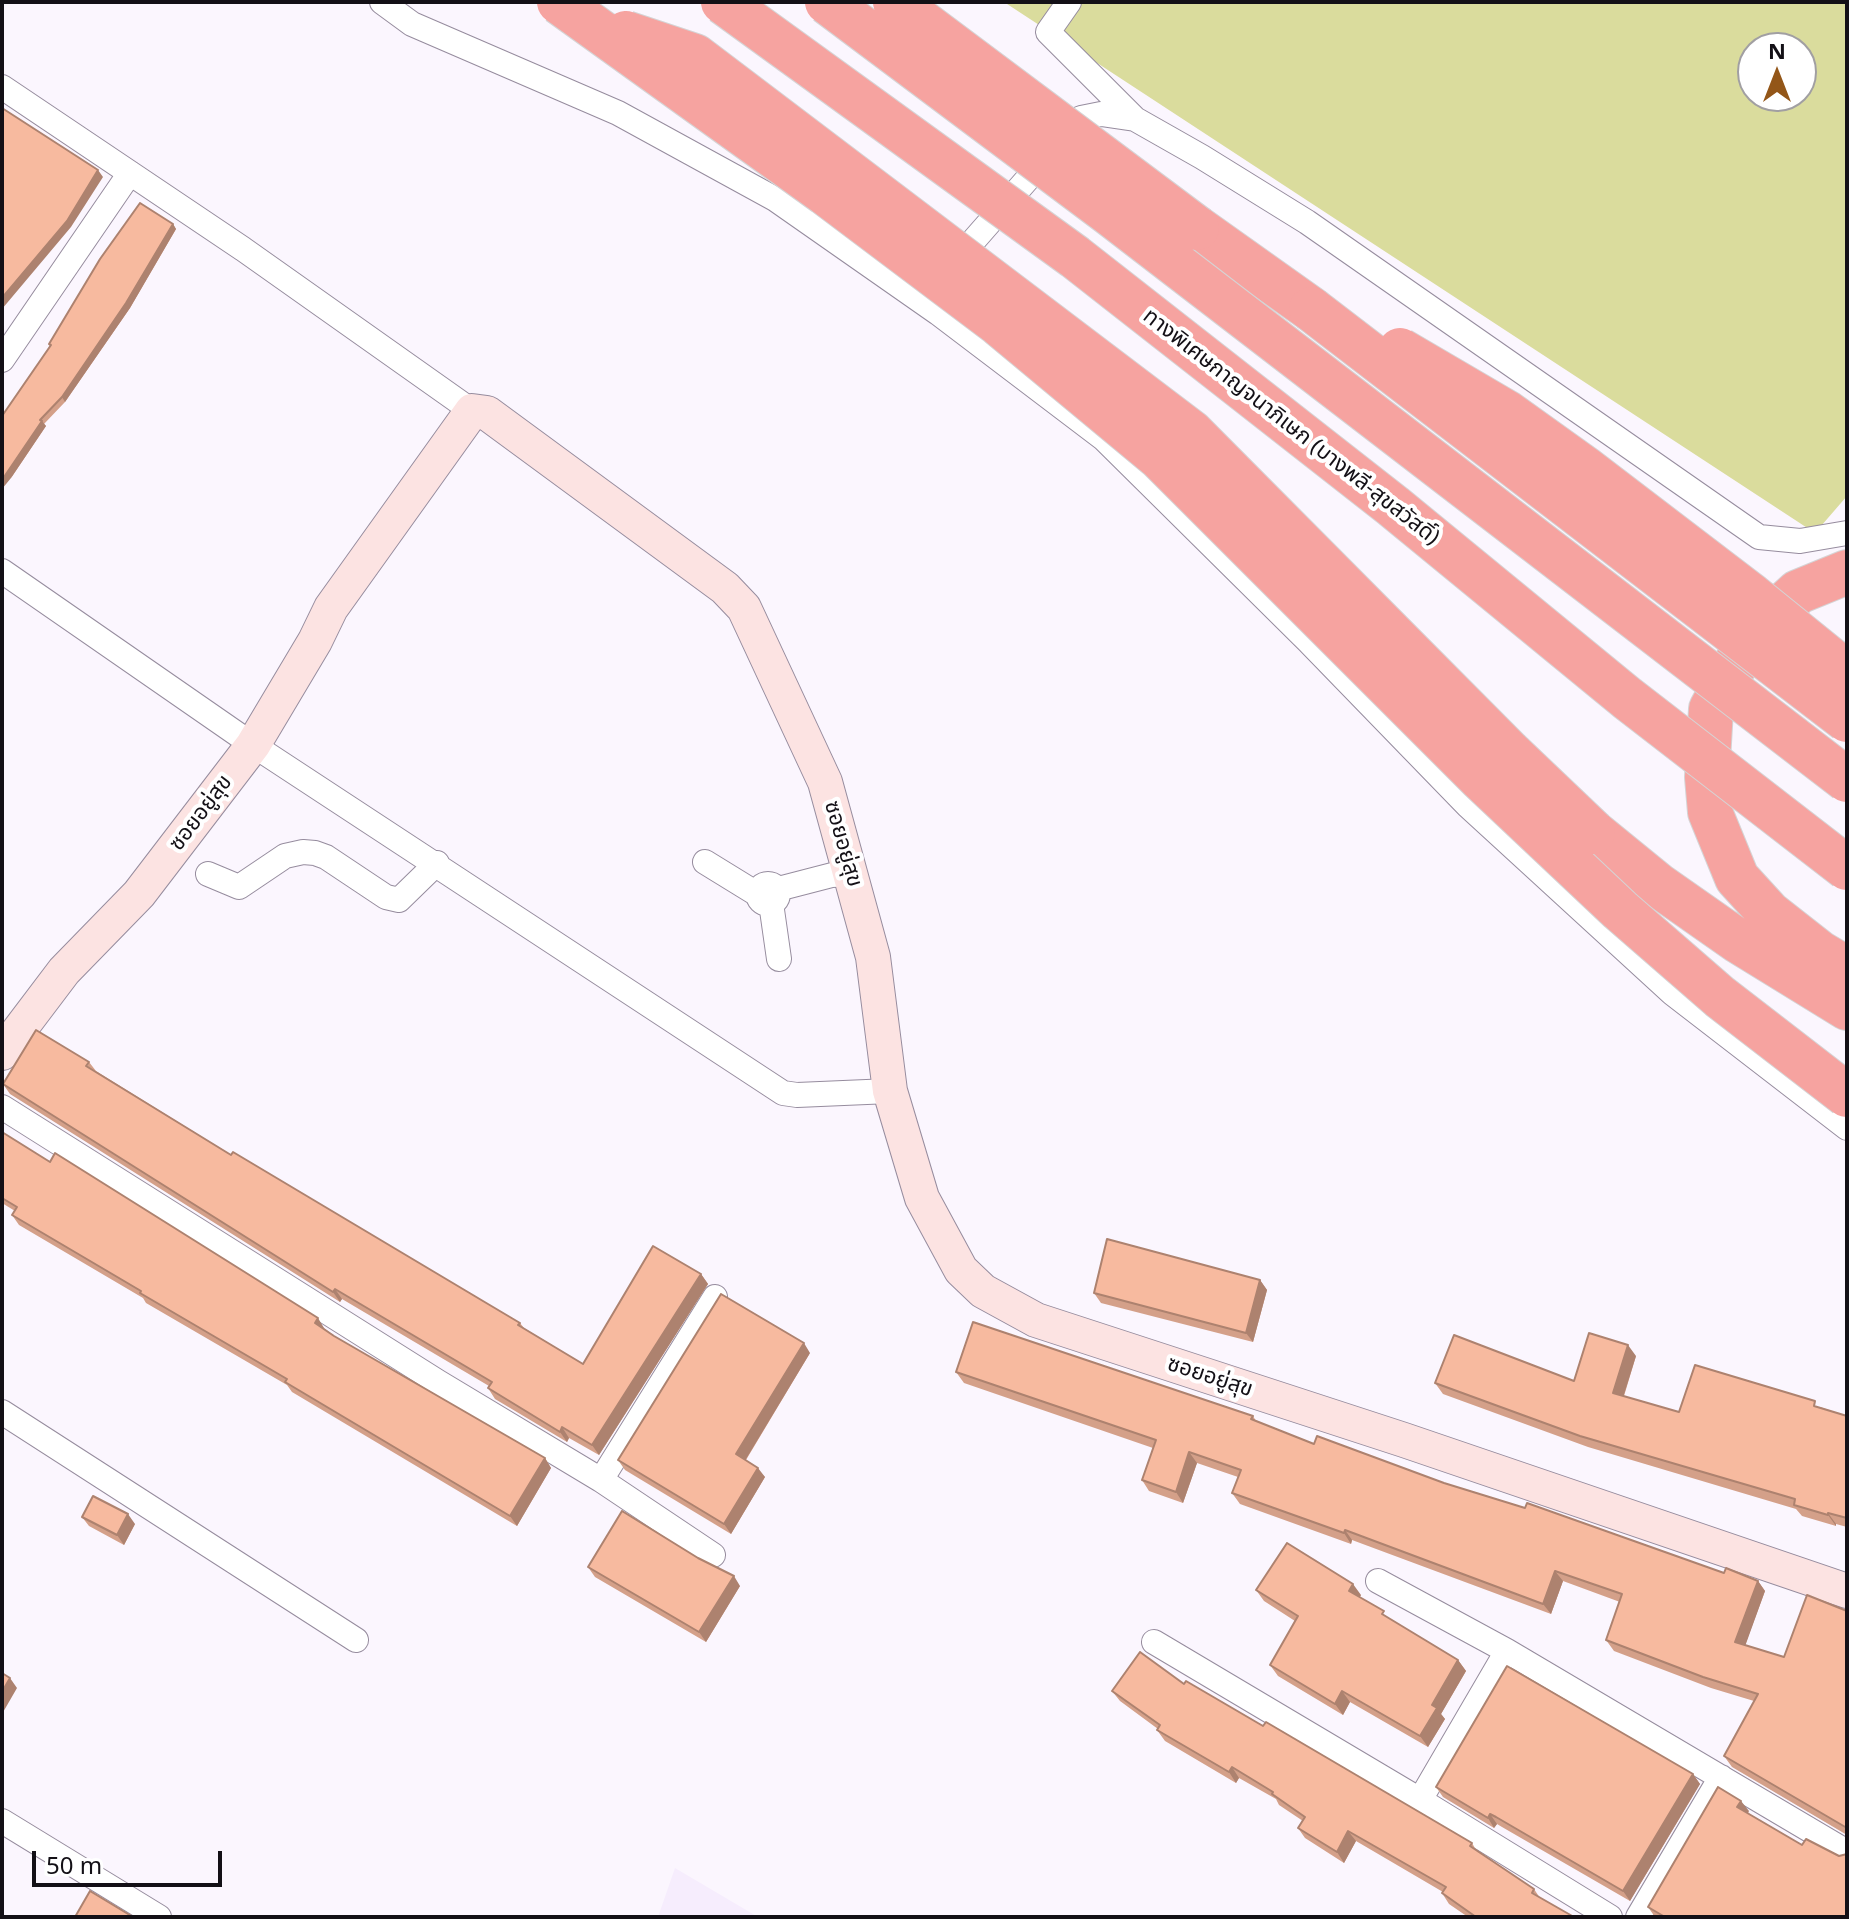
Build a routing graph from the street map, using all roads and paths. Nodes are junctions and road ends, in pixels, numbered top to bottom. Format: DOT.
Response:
graph roads {
  1 [pos="382,2"];
  2 [pos="723,2"];
  3 [pos="827,2"];
  4 [pos="895,2"];
  5 [pos="1069,2"];
  6 [pos="570,10"];
  7 [pos="2,87"];
  8 [pos="1135,119"];
  9 [pos="130,173"];
  10 [pos="920,301"];
  11 [pos="1311,309"];
  12 [pos="2,360"];
  13 [pos="472,411"];
  14 [pos="1847,533"];
  15 [pos="2,571"];
  16 [pos="1847,572"];
  17 [pos="1847,673"];
  18 [pos="1847,720"];
  19 [pos="253,745"];
  20 [pos="1847,780"];
  21 [pos="705,862"];
  22 [pos="437,863"];
  23 [pos="1847,868"];
  24 [pos="208,874"];
  25 [pos="852,874"];
  26 [pos="769,896"];
  27 [pos="779,959"];
  28 [pos="1847,969"];
  29 [pos="1847,1008"];
  30 [pos="7,1038"];
  31 [pos="890,1091"];
  32 [pos="1847,1095"];
  33 [pos="2,1107"];
  34 [pos="1847,1128"];
  35 [pos="715,1297"];
  36 [pos="2,1412"];
  37 [pos="601,1480"];
  38 [pos="713,1555"];
  39 [pos="1378,1581"];
  40 [pos="1847,1591"];
  41 [pos="356,1640"];
  42 [pos="1154,1642"];
  43 [pos="1507,1651"];
  44 [pos="1721,1777"];
  45 [pos="1420,1800"];
  46 [pos="2,1821"];
  47 [pos="1847,1852"];
  48 [pos="159,1917"];
  49 [pos="1610,1917"];
  50 [pos="1638,1917"];
  1 -- 10 [label="street"];
  2 -- 23 [label="highway, ทางพิเศษกาญจนาภิเษก (บางพลี-สุขสวัสดิ์), bridge"];
  3 -- 20 [label="highway, bridge"];
  4 -- 11 [label="highway, bridge"];
  5 -- 8 [label="street"];
  6 -- 29 [label="highway, bridge"];
  6 -- 32 [label="highway, bridge"];
  7 -- 9 [label="street"];
  8 -- 10 [label="street"];
  8 -- 14 [label="street"];
  9 -- 12 [label="street"];
  9 -- 13 [label="street"];
  10 -- 34 [label="street"];
  11 -- 17 [label="highway, bridge"];
  11 -- 18 [label="highway, bridge"];
  13 -- 19 [label="street, ซอยอยู่สุข"];
  13 -- 25 [label="street, ซอยอยู่สุข"];
  15 -- 19 [label="street"];
  16 -- 28 [label="highway"];
  19 -- 22 [label="street"];
  19 -- 30 [label="street, ซอยอยู่สุข"];
  21 -- 26 [label="street"];
  22 -- 24 [label="street"];
  22 -- 31 [label="street"];
  25 -- 26 [label="street"];
  25 -- 31 [label="street, ซอยอยู่สุข"];
  26 -- 27 [label="street"];
  31 -- 40 [label="street, ซอยอยู่สุข"];
  33 -- 37 [label="street"];
  35 -- 37 [label="street"];
  36 -- 41 [label="street"];
  37 -- 38 [label="street"];
  39 -- 43 [label="street"];
  42 -- 45 [label="street"];
  43 -- 44 [label="street"];
  43 -- 45 [label="street"];
  44 -- 47 [label="street"];
  44 -- 50 [label="street"];
  45 -- 49 [label="street"];
  46 -- 48 [label="street"];
}
